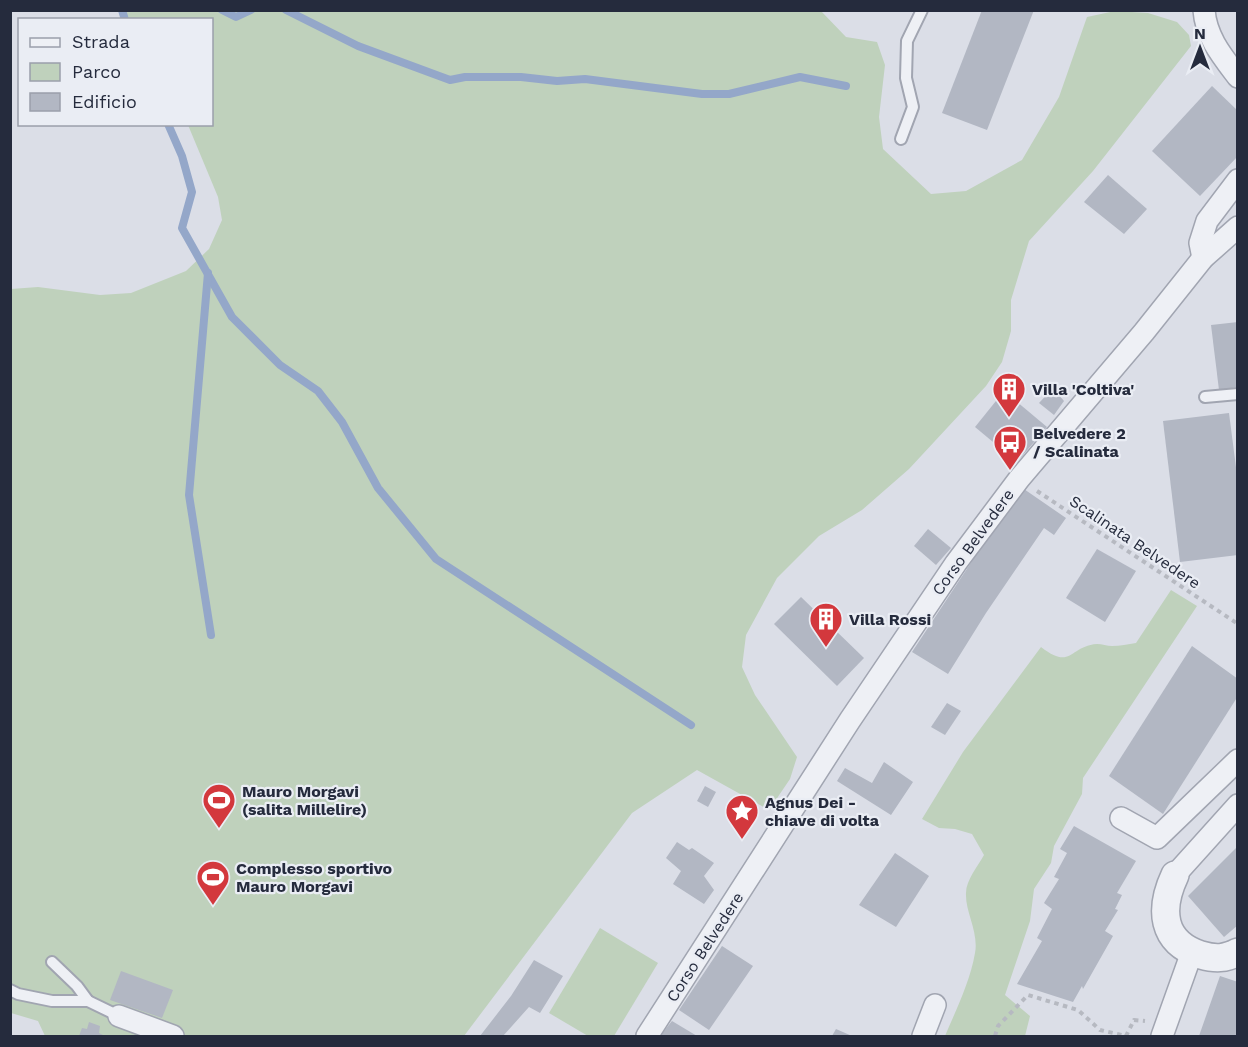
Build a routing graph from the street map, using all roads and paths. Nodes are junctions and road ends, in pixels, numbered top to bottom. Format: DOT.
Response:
graph roads {
  1 [pos="922,10"];
  2 [pos="1203,10"];
  3 [pos="1238,77"];
  4 [pos="901,139"];
  5 [pos="1238,180"];
  6 [pos="1238,226"];
  7 [pos="1203,258"];
  8 [pos="1238,394"];
  9 [pos="1205,397"];
  10 [pos="1019,479"];
  11 [pos="1238,624"];
  12 [pos="1238,760"];
  13 [pos="1238,805"];
  14 [pos="1121,818"];
  15 [pos="1176,875"];
  16 [pos="1192,952"];
  17 [pos="1238,952"];
  18 [pos="52,962"];
  19 [pos="10,990"];
  20 [pos="88,1001"];
  21 [pos="935,1005"];
  22 [pos="119,1016"];
  23 [pos="1155,1033"];
  24 [pos="173,1036"];
  25 [pos="647,1036"];
  26 [pos="923,1036"];
  27 [pos="995,1036"];
  1 -- 4 [label="lane"];
  2 -- 3 [label="street"];
  5 -- 7 [label="street"];
  6 -- 7 [label="street, Corso Belvedere"];
  7 -- 10 [label="street, Corso Belvedere"];
  8 -- 9 [label="lane"];
  10 -- 11 [label="path, Scalinata Belvedere"];
  10 -- 25 [label="street, Corso Belvedere"];
  12 -- 14 [label="street"];
  13 -- 15 [label="street"];
  15 -- 16 [label="street"];
  16 -- 17 [label="street"];
  16 -- 23 [label="street"];
  18 -- 20 [label="lane"];
  19 -- 20 [label="lane"];
  20 -- 22 [label="lane"];
  21 -- 26 [label="street"];
  22 -- 24 [label="street"];
  23 -- 27 [label="path"];
}
